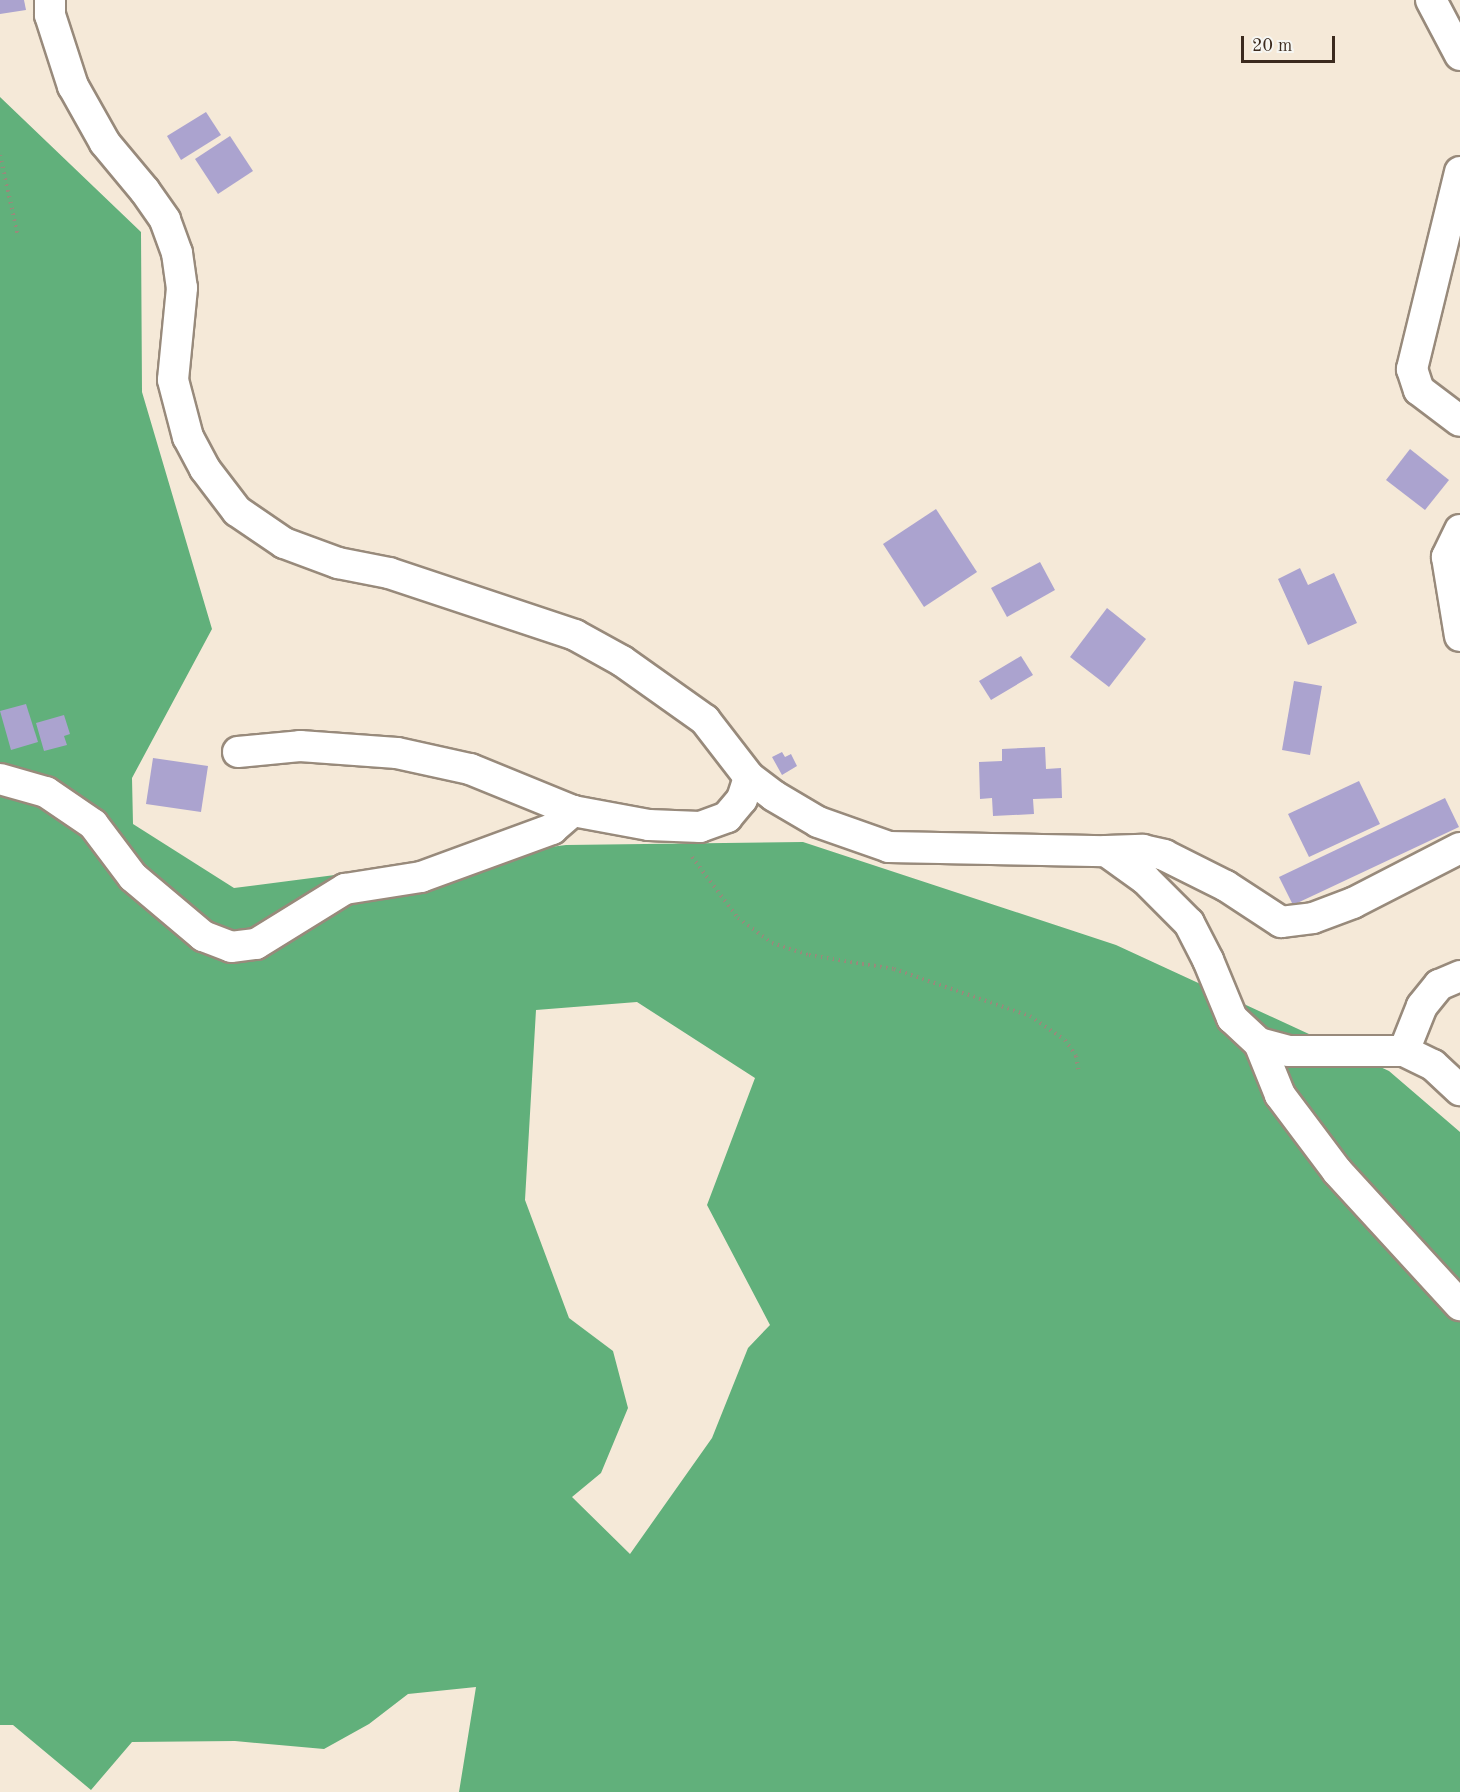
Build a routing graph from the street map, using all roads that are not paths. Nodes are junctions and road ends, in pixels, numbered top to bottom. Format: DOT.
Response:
graph roads {
  1 [pos="50,0"];
  2 [pos="1431,0"];
  3 [pos="1460,55"];
  4 [pos="1460,172"];
  5 [pos="1460,421"];
  6 [pos="1460,530"];
  7 [pos="1460,636"];
  8 [pos="238,752"];
  9 [pos="749,777"];
  10 [pos="0,779"];
  11 [pos="573,811"];
  12 [pos="1460,848"];
  13 [pos="1106,851"];
  14 [pos="1460,976"];
  15 [pos="1259,1042"];
  16 [pos="1404,1051"];
  17 [pos="1460,1090"];
  18 [pos="1460,1305"];
  1 -- 9 [label="street"];
  2 -- 3 [label="street"];
  4 -- 5 [label="street"];
  6 -- 7 [label="street"];
  8 -- 11 [label="street"];
  9 -- 11 [label="street"];
  9 -- 13 [label="street"];
  10 -- 11 [label="street"];
  12 -- 13 [label="street"];
  13 -- 15 [label="street"];
  14 -- 16 [label="street"];
  15 -- 16 [label="street"];
  15 -- 18 [label="street"];
  16 -- 17 [label="street"];
}
